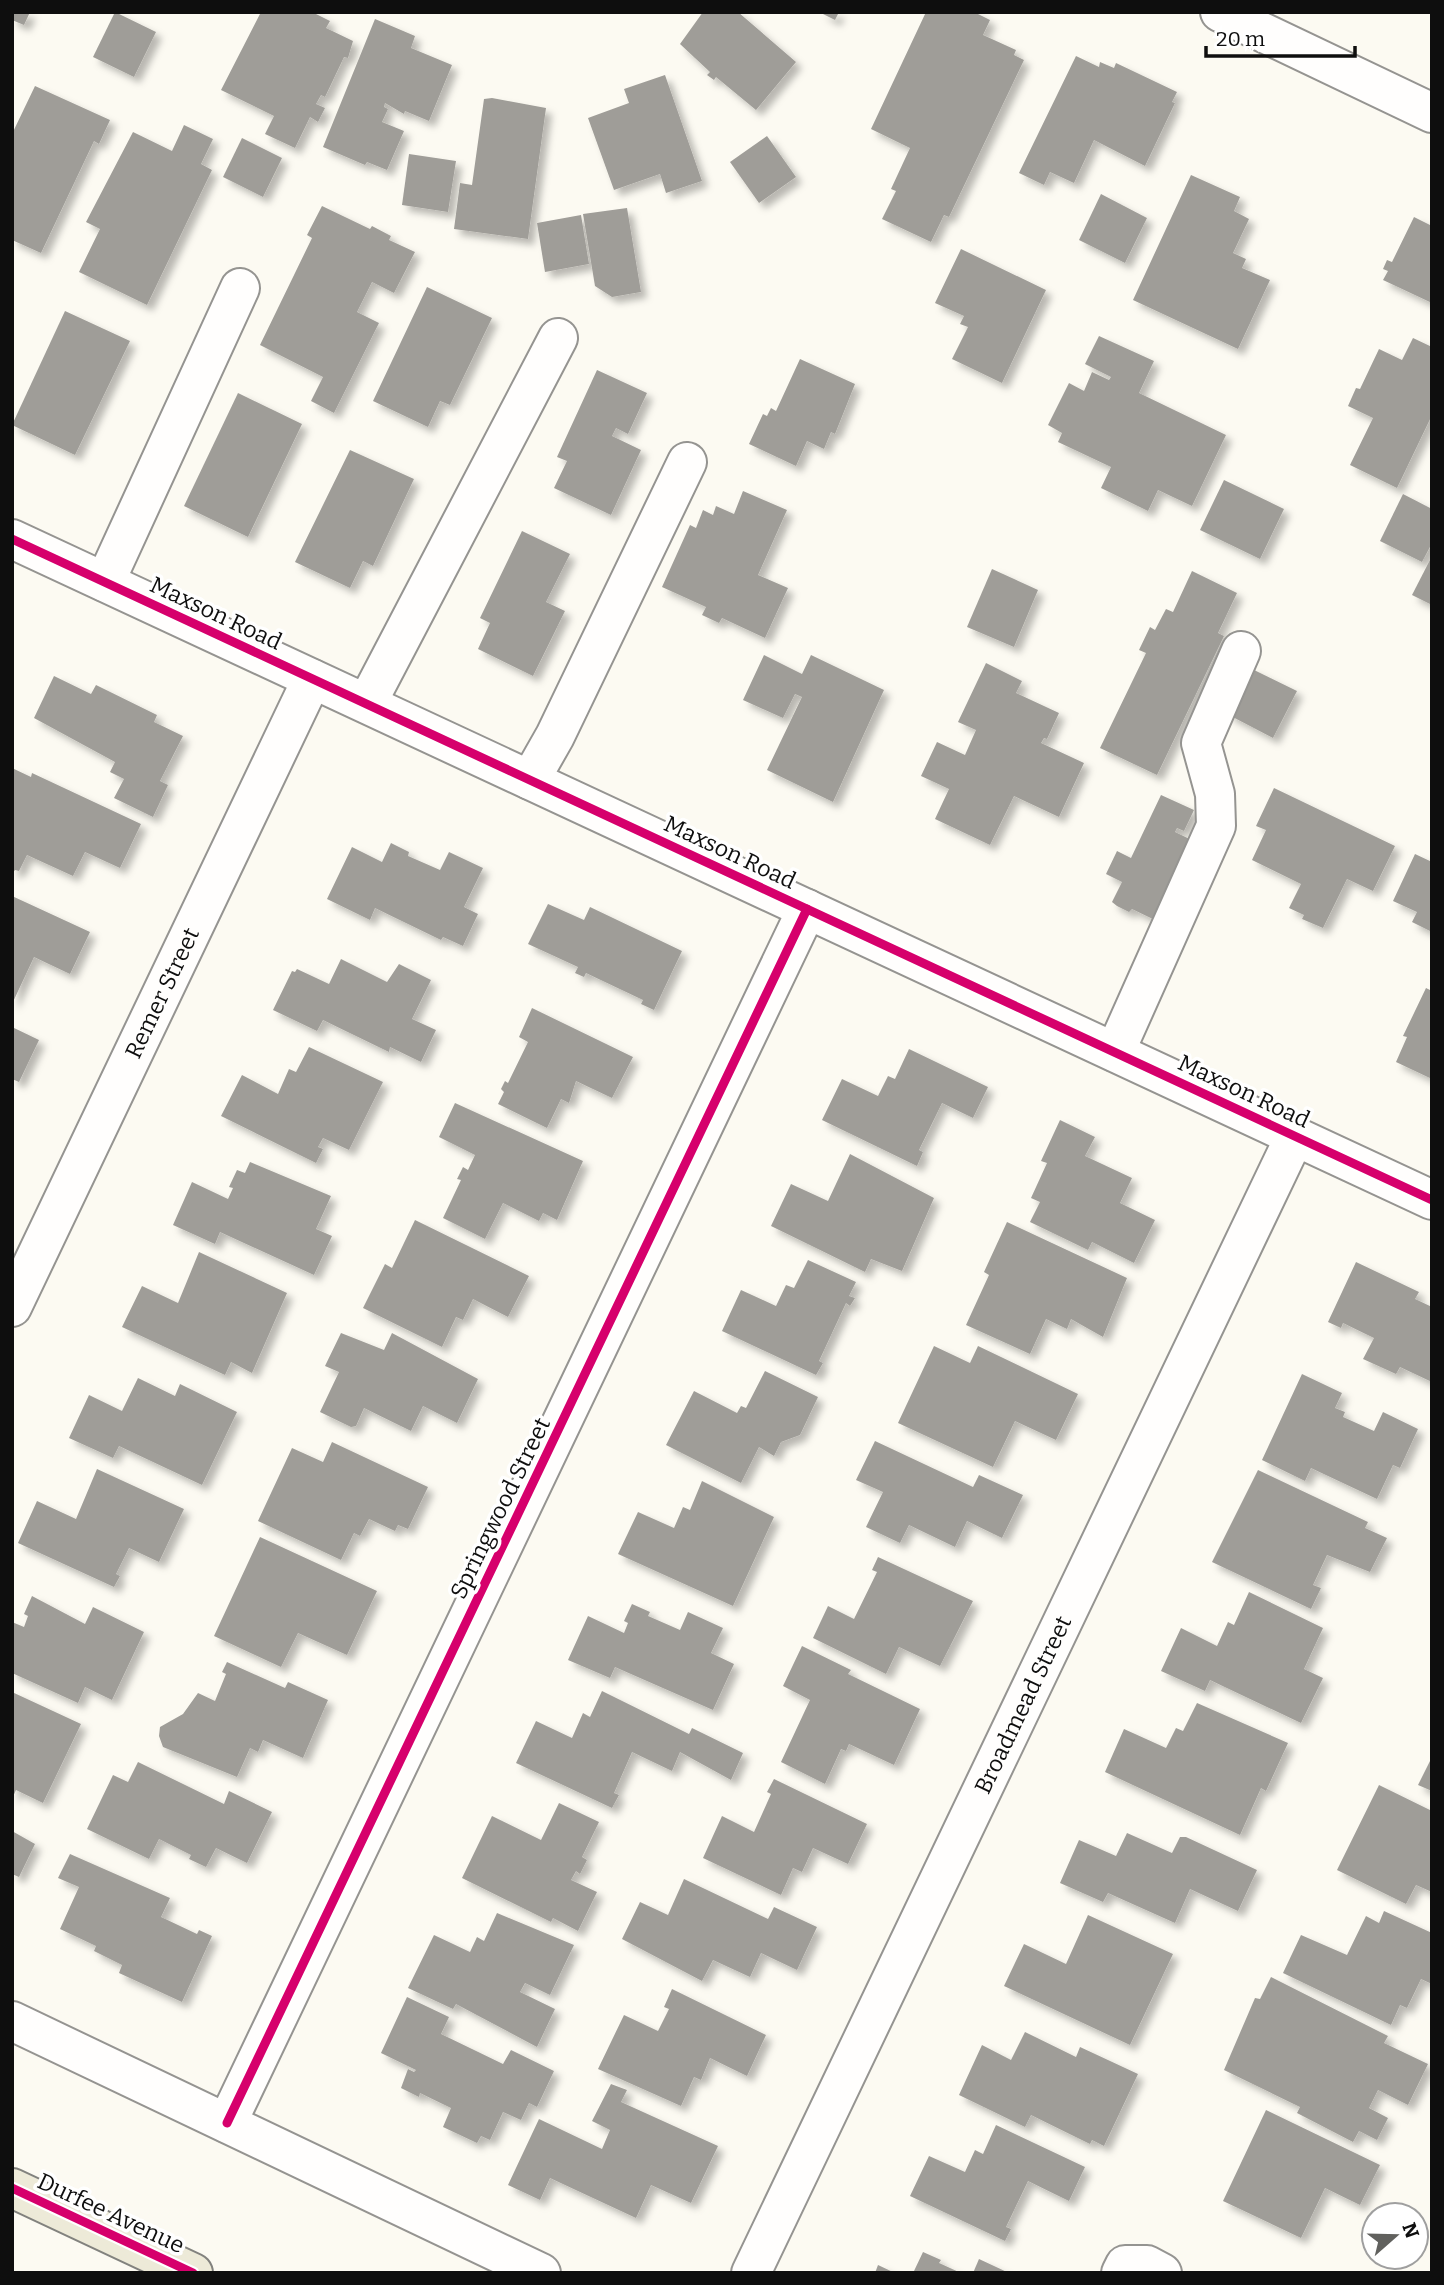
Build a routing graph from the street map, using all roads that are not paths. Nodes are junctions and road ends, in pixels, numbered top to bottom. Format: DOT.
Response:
graph roads {
  1 [pos="1220,12"];
  2 [pos="1432,113"];
  3 [pos="240,288"];
  4 [pos="558,338"];
  5 [pos="687,463"];
  6 [pos="12,539"];
  7 [pos="105,582"];
  8 [pos="1241,650"];
  9 [pos="312,679"];
  10 [pos="367,703"];
  11 [pos="530,780"];
  12 [pos="807,909"];
  13 [pos="1115,1052"];
  14 [pos="1295,1136"];
  15 [pos="1432,1200"];
  16 [pos="12,1307"];
  17 [pos="12,2021"];
  18 [pos="227,2123"];
  19 [pos="12,2188"];
  20 [pos="193,2273"];
  21 [pos="541,2273"];
  22 [pos="751,2273"];
  23 [pos="1121,2273"];
  24 [pos="1162,2273"];
  1 -- 2 [label="street"];
  3 -- 7 [label="street"];
  4 -- 10 [label="street"];
  5 -- 11 [label="street"];
  6 -- 7 [label="street, Maxson Road"];
  7 -- 9 [label="street, Maxson Road"];
  8 -- 13 [label="street"];
  9 -- 10 [label="street, Maxson Road"];
  9 -- 16 [label="street, Remer Street"];
  10 -- 11 [label="street, Maxson Road"];
  11 -- 12 [label="street, Maxson Road"];
  12 -- 13 [label="street, Maxson Road"];
  12 -- 18 [label="street, Springwood Street"];
  13 -- 14 [label="street, Maxson Road"];
  14 -- 15 [label="street, Maxson Road"];
  14 -- 22 [label="street, Broadmead Street"];
  17 -- 18 [label="street"];
  18 -- 21 [label="street"];
  19 -- 20 [label="main road, Durfee Avenue"];
  23 -- 24 [label="street"];
}
